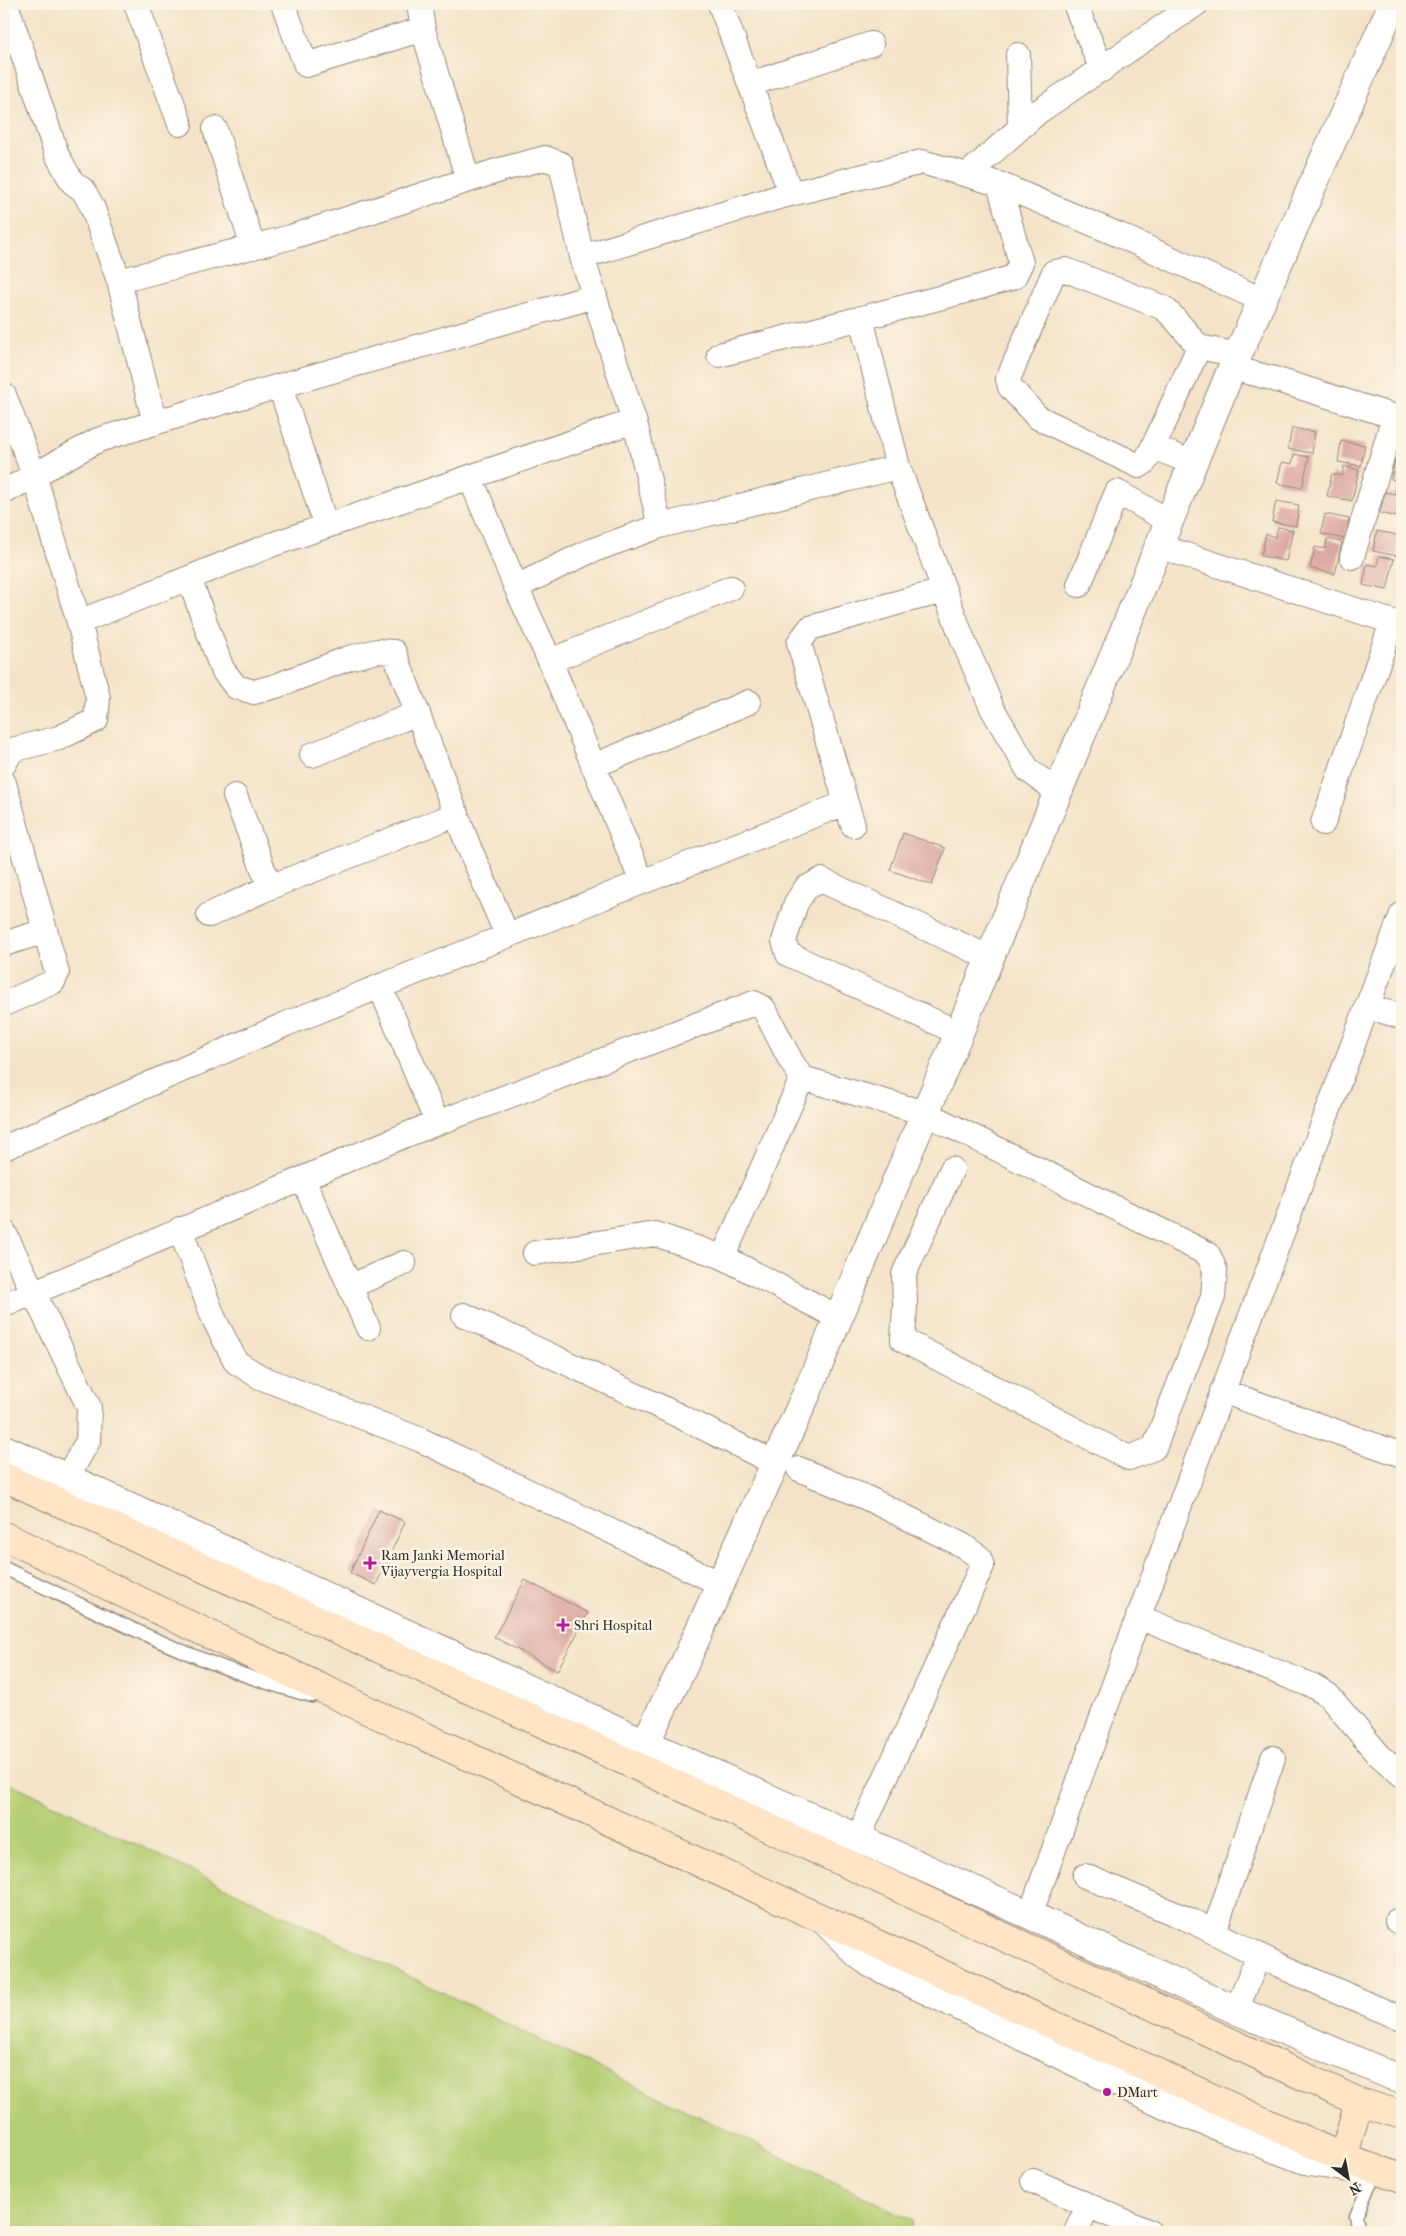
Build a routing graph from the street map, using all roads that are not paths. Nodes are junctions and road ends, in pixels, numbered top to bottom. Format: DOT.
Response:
graph roads {
  1 [pos="6,4"];
  2 [pos="136,4"];
  3 [pos="283,4"];
  4 [pos="1075,4"];
  5 [pos="1196,4"];
  6 [pos="1395,4"];
  7 [pos="725,5"];
  8 [pos="423,11"];
  9 [pos="871,44"];
  10 [pos="1018,55"];
  11 [pos="1102,70"];
  12 [pos="750,84"];
  13 [pos="180,124"];
  14 [pos="1020,128"];
  15 [pos="215,129"];
  16 [pos="967,175"];
  17 [pos="468,180"];
  18 [pos="999,184"];
  19 [pos="791,194"];
  20 [pos="253,246"];
  21 [pos="582,257"];
  22 [pos="119,281"];
  23 [pos="595,296"];
  24 [pos="1262,300"];
  25 [pos="861,318"];
  26 [pos="1199,347"];
  27 [pos="719,355"];
  28 [pos="1235,362"];
  29 [pos="280,386"];
  30 [pos="4,395"];
  31 [pos="1012,409"];
  32 [pos="1398,418"];
  33 [pos="634,421"];
  34 [pos="155,423"];
  35 [pos="1153,447"];
  36 [pos="1193,463"];
  37 [pos="898,466"];
  38 [pos="34,475"];
  39 [pos="470,477"];
  40 [pos="4,492"];
  41 [pos="1116,492"];
  42 [pos="1169,521"];
  43 [pos="326,526"];
  44 [pos="660,526"];
  45 [pos="1158,546"];
  46 [pos="1352,558"];
  47 [pos="188,578"];
  48 [pos="1080,585"];
  49 [pos="516,586"];
  50 [pos="731,588"];
  51 [pos="945,591"];
  52 [pos="79,622"];
  53 [pos="1397,623"];
  54 [pos="550,660"];
  55 [pos="749,702"];
  56 [pos="418,713"];
  57 [pos="7,750"];
  58 [pos="312,755"];
  59 [pos="592,766"];
  60 [pos="4,783"];
  61 [pos="1057,792"];
  62 [pos="234,796"];
  63 [pos="458,814"];
  64 [pos="1323,824"];
  65 [pos="642,882"];
  66 [pos="270,886"];
  67 [pos="1402,914"];
  68 [pos="209,915"];
  69 [pos="45,931"];
  70 [pos="507,935"];
  71 [pos="4,944"];
  72 [pos="990,958"];
  73 [pos="380,986"];
  74 [pos="4,1004"];
  75 [pos="1367,1006"];
  76 [pos="1402,1017"];
  77 [pos="959,1033"];
  78 [pos="802,1078"];
  79 [pos="925,1113"];
  80 [pos="437,1123"];
  81 [pos="4,1148"];
  82 [pos="952,1169"];
  83 [pos="303,1179"];
  84 [pos="180,1229"];
  85 [pos="4,1232"];
  86 [pos="535,1253"];
  87 [pos="723,1257"];
  88 [pos="404,1263"];
  89 [pos="351,1286"];
  90 [pos="32,1291"];
  91 [pos="4,1305"];
  92 [pos="464,1315"];
  93 [pos="839,1318"];
  94 [pos="368,1328"];
  95 [pos="1222,1391"];
  96 [pos="4,1449"];
  97 [pos="1402,1455"];
  98 [pos="787,1466"];
  99 [pos="4,1477"];
  100 [pos="60,1489"];
  101 [pos="4,1536"];
  102 [pos="4,1568"];
  103 [pos="721,1584"];
  104 [pos="79,1588"];
  105 [pos="1138,1617"];
  106 [pos="639,1754"];
  107 [pos="1273,1758"];
  108 [pos="1402,1775"];
  109 [pos="858,1838"];
  110 [pos="1085,1876"];
  111 [pos="1030,1915"];
  112 [pos="825,1921"];
  113 [pos="1214,1932"];
  114 [pos="1259,1955"];
  115 [pos="1236,2010"];
  116 [pos="1402,2019"];
  117 [pos="1402,2080"];
  118 [pos="1359,2102"];
  119 [pos="1402,2115"];
  120 [pos="1343,2158"];
  121 [pos="1376,2170"];
  122 [pos="1402,2178"];
  123 [pos="1034,2181"];
  124 [pos="1088,2205"];
  125 [pos="1076,2232"];
  126 [pos="1149,2232"];
  127 [pos="1359,2232"];
  1 -- 22 [label="street"];
  2 -- 13 [label="street"];
  3 -- 8 [label="street"];
  4 -- 11 [label="street"];
  5 -- 11 [label="street"];
  6 -- 24 [label="street"];
  7 -- 12 [label="street"];
  8 -- 17 [label="street"];
  9 -- 12 [label="street"];
  10 -- 14 [label="street"];
  11 -- 14 [label="street"];
  12 -- 19 [label="street"];
  14 -- 16 [label="street"];
  15 -- 20 [label="street"];
  16 -- 18 [label="street"];
  16 -- 19 [label="street"];
  17 -- 20 [label="street"];
  17 -- 21 [label="street"];
  18 -- 24 [label="street"];
  18 -- 25 [label="street"];
  19 -- 21 [label="street"];
  20 -- 22 [label="street"];
  21 -- 23 [label="street"];
  22 -- 34 [label="street"];
  23 -- 29 [label="street"];
  23 -- 33 [label="street"];
  24 -- 28 [label="street"];
  25 -- 27 [label="street"];
  25 -- 37 [label="street"];
  26 -- 28 [label="street"];
  26 -- 35 [label="street"];
  26 -- 35 [label="street"];
  28 -- 32 [label="street"];
  28 -- 36 [label="street"];
  29 -- 34 [label="street"];
  29 -- 43 [label="street"];
  30 -- 38 [label="street"];
  31 -- 41 [label="street"];
  32 -- 46 [label="street"];
  33 -- 39 [label="street"];
  33 -- 44 [label="street"];
  34 -- 38 [label="street"];
  35 -- 36 [label="street"];
  36 -- 42 [label="street"];
  37 -- 44 [label="street"];
  37 -- 51 [label="street"];
  38 -- 40 [label="street"];
  38 -- 52 [label="street"];
  39 -- 43 [label="street"];
  39 -- 49 [label="street"];
  41 -- 42 [label="street"];
  41 -- 48 [label="street"];
  42 -- 45 [label="street"];
  43 -- 47 [label="street"];
  44 -- 49 [label="street"];
  45 -- 53 [label="street"];
  45 -- 61 [label="street"];
  47 -- 52 [label="street"];
  47 -- 56 [label="street"];
  49 -- 54 [label="street"];
  50 -- 54 [label="street"];
  51 -- 61 [label="street"];
  51 -- 65 [label="street"];
  52 -- 57 [label="street"];
  53 -- 64 [label="street"];
  54 -- 59 [label="street"];
  55 -- 59 [label="street"];
  56 -- 58 [label="street"];
  56 -- 63 [label="street"];
  59 -- 65 [label="street"];
  60 -- 69 [label="street"];
  61 -- 72 [label="street"];
  62 -- 66 [label="street"];
  63 -- 66 [label="street"];
  63 -- 70 [label="street"];
  65 -- 70 [label="street"];
  66 -- 68 [label="street"];
  67 -- 75 [label="street"];
  69 -- 71 [label="street"];
  69 -- 74 [label="street"];
  70 -- 73 [label="street"];
  72 -- 77 [label="street"];
  72 -- 77 [label="street"];
  73 -- 80 [label="street"];
  73 -- 81 [label="street"];
  75 -- 76 [label="street"];
  75 -- 95 [label="street"];
  77 -- 79 [label="street"];
  78 -- 79 [label="street"];
  78 -- 80 [label="street"];
  78 -- 87 [label="street"];
  79 -- 82 [label="street"];
  79 -- 93 [label="street"];
  80 -- 83 [label="street"];
  83 -- 84 [label="street"];
  83 -- 89 [label="street"];
  84 -- 90 [label="street"];
  84 -- 103 [label="street"];
  85 -- 90 [label="street"];
  86 -- 87 [label="street"];
  87 -- 93 [label="street"];
  88 -- 89 [label="street"];
  89 -- 94 [label="street"];
  90 -- 91 [label="street"];
  90 -- 100 [label="street"];
  92 -- 98 [label="street"];
  93 -- 98 [label="street"];
  95 -- 97 [label="street"];
  95 -- 105 [label="street"];
  96 -- 100 [label="street"];
  98 -- 103 [label="street"];
  98 -- 109 [label="street"];
  99 -- 100 [label="main road"];
  100 -- 106 [label="main road"];
  101 -- 104 [label="main road"];
  102 -- 104 [label="lane"];
  103 -- 106 [label="street"];
  104 -- 112 [label="main road"];
  105 -- 108 [label="street"];
  105 -- 111 [label="street"];
  106 -- 109 [label="street"];
  106 -- 118 [label="main road"];
  107 -- 113 [label="street"];
  109 -- 111 [label="street"];
  110 -- 113 [label="street"];
  111 -- 115 [label="street"];
  112 -- 120 [label="main road"];
  112 -- 121 [label="street"];
  113 -- 114 [label="street"];
  114 -- 115 [label="street"];
  114 -- 116 [label="street"];
  115 -- 117 [label="street"];
  118 -- 119 [label="main road"];
  118 -- 120 [label="main road"];
  120 -- 121 [label="main road"];
  121 -- 122 [label="main road"];
  121 -- 127 [label="lane"];
  123 -- 124 [label="street"];
  124 -- 125 [label="street"];
  124 -- 126 [label="street"];
}
